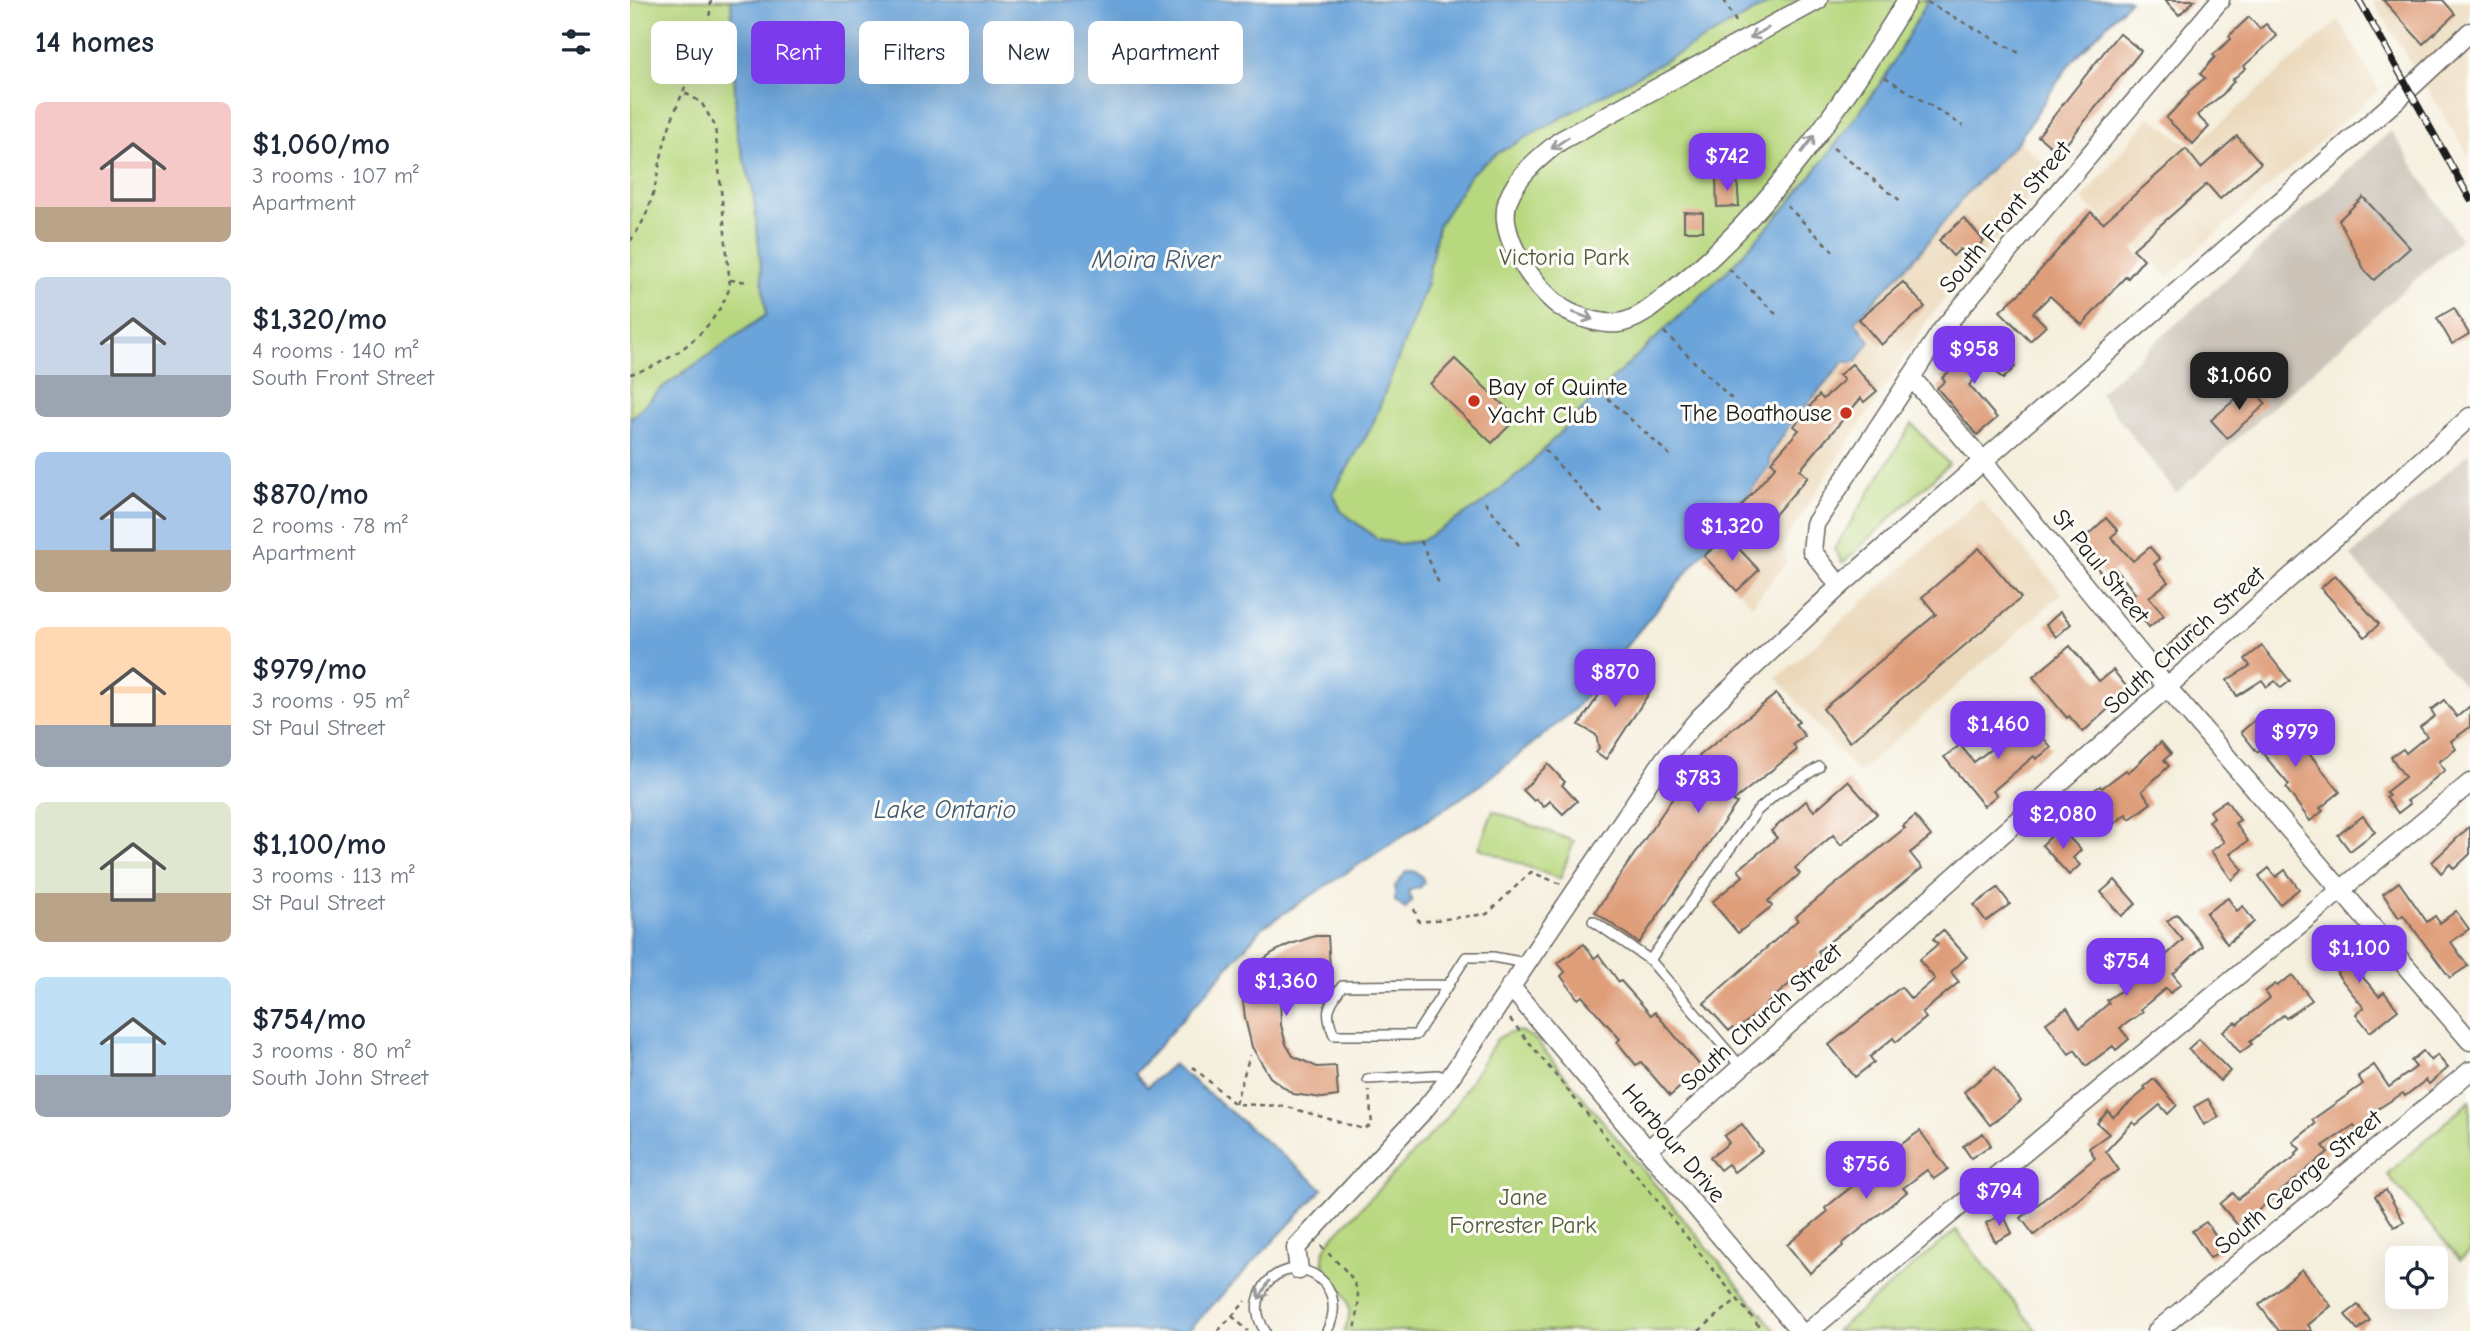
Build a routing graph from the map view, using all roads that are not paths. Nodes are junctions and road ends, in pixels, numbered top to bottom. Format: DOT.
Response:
graph roads {
  1 [pos="1818,0"];
  2 [pos="1907,0"];
  3 [pos="2221,0"];
  4 [pos="2470,32"];
  5 [pos="1911,377"];
  6 [pos="2470,417"];
  7 [pos="1984,461"];
  8 [pos="1840,586"];
  9 [pos="2168,687"];
  10 [pos="1819,767"];
  11 [pos="2470,783"];
  12 [pos="2342,890"];
  13 [pos="1593,921"];
  14 [pos="1650,960"];
  15 [pos="1526,963"];
  16 [pos="1449,985"];
  17 [pos="1510,986"];
  18 [pos="2470,1041"];
  19 [pos="1741,1067"];
  20 [pos="2470,1071"];
  21 [pos="1368,1079"];
  22 [pos="1449,1079"];
  23 [pos="1648,1150"];
  24 [pos="1299,1270"];
  25 [pos="1265,1331"];
  26 [pos="1327,1331"];
  27 [pos="1800,1331"];
  28 [pos="1809,1331"];
  29 [pos="2157,1331"];
  1 -- 2 [label="street, one-way"];
  3 -- 5 [label="street, South Front Street"];
  4 -- 7 [label="street"];
  5 -- 7 [label="street, St Paul Street"];
  5 -- 8 [label="street, South Front Street"];
  6 -- 9 [label="street, South Church Street"];
  7 -- 8 [label="street"];
  7 -- 9 [label="street, St Paul Street"];
  8 -- 15 [label="street"];
  9 -- 12 [label="street, St Paul Street"];
  9 -- 19 [label="street, South Church Street"];
  10 -- 14 [label="lane"];
  11 -- 12 [label="street"];
  12 -- 18 [label="street, St Paul Street"];
  12 -- 28 [label="street"];
  13 -- 14 [label="lane"];
  14 -- 19 [label="lane"];
  15 -- 16 [label="lane"];
  15 -- 17 [label="street"];
  16 -- 16 [label="lane"];
  17 -- 22 [label="street"];
  17 -- 23 [label="street, Harbour Drive"];
  19 -- 23 [label="street, South Church Street"];
  20 -- 29 [label="street, South George Street"];
  21 -- 22 [label="lane"];
  22 -- 24 [label="street"];
  23 -- 27 [label="street, Harbour Drive"];
  24 -- 25 [label="lane, one-way"];
  24 -- 26 [label="lane"];
}
